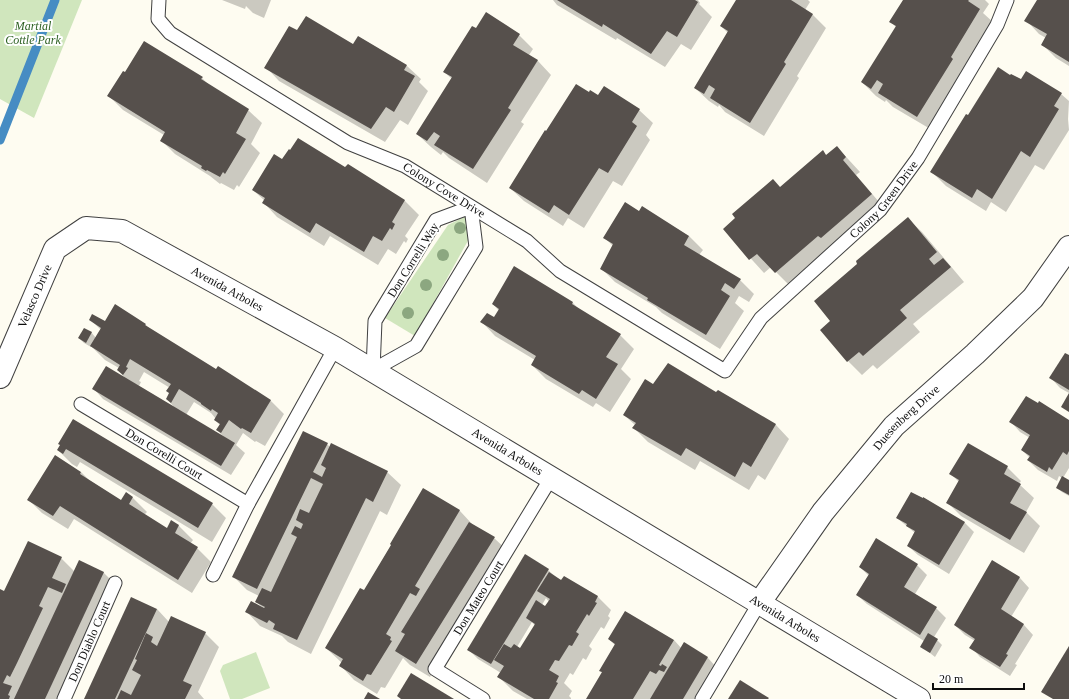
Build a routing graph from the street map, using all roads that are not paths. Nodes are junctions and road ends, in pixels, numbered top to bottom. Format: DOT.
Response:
graph roads {
  1 [pos="159,0"];
  2 [pos="1007,0"];
  3 [pos="471,207"];
  4 [pos="86,228"];
  5 [pos="1069,247"];
  6 [pos="335,348"];
  7 [pos="373,370"];
  8 [pos="725,371"];
  9 [pos="0,377"];
  10 [pos="81,404"];
  11 [pos="551,478"];
  12 [pos="248,504"];
  13 [pos="213,575"];
  14 [pos="115,583"];
  15 [pos="760,602"];
  16 [pos="64,699"];
  17 [pos="483,699"];
  18 [pos="702,699"];
  19 [pos="919,699"];
  1 -- 3 [label="lane, Colony Cove Drive"];
  2 -- 8 [label="lane, Colony Green Drive"];
  3 -- 7 [label="lane, Don Correlli Way"];
  3 -- 7 [label="lane"];
  3 -- 8 [label="lane, Colony Cove Drive"];
  4 -- 6 [label="street, Avenida Arboles"];
  4 -- 9 [label="street, Velasco Drive"];
  5 -- 15 [label="street, Duesenberg Drive"];
  6 -- 7 [label="street, Avenida Arboles"];
  6 -- 12 [label="lane"];
  7 -- 11 [label="street, Avenida Arboles"];
  10 -- 12 [label="lane, Don Corelli Court"];
  11 -- 15 [label="street, Avenida Arboles"];
  11 -- 17 [label="lane, Don Mateo Court"];
  12 -- 13 [label="lane"];
  14 -- 16 [label="lane, Don Diablo Court"];
  15 -- 18 [label="lane"];
  15 -- 19 [label="street, Avenida Arboles"];
}
